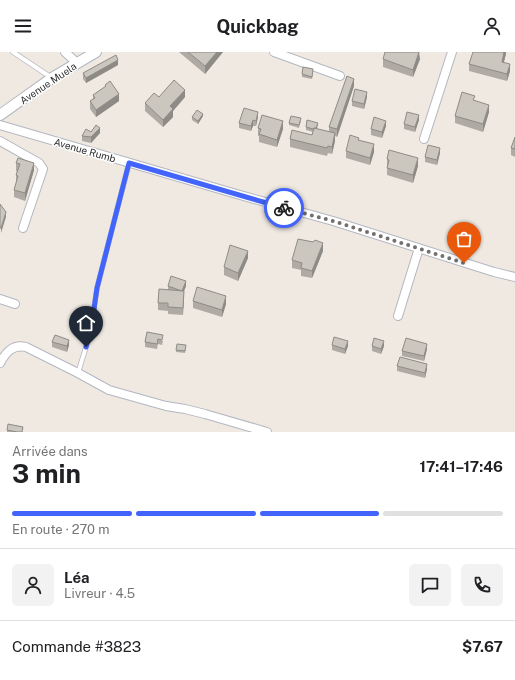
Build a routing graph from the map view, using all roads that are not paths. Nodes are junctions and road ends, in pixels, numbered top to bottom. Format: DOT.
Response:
graph roads {
  1 [pos="13,52"];
  2 [pos="65,52"];
  3 [pos="96,52"];
  4 [pos="274,52"];
  5 [pos="452,52"];
  6 [pos="77,63"];
  7 [pos="340,76"];
  8 [pos="52,78"];
  9 [pos="0,115"];
  10 [pos="0,125"];
  11 [pos="424,139"];
  12 [pos="0,141"];
  13 [pos="129,163"];
  14 [pos="24,228"];
  15 [pos="419,248"];
  16 [pos="515,277"];
  17 [pos="0,299"];
  18 [pos="15,304"];
  19 [pos="398,316"];
  20 [pos="0,363"];
  21 [pos="78,373"];
  22 [pos="264,432"];
  1 -- 8 [label="lane"];
  2 -- 6 [label="street"];
  3 -- 6 [label="street, Avenue Muela"];
  4 -- 7 [label="street"];
  5 -- 11 [label="street"];
  6 -- 8 [label="street, Avenue Muela"];
  8 -- 9 [label="street, Avenue Muela"];
  10 -- 13 [label="street, Avenue Rumb"];
  12 -- 14 [label="street"];
  13 -- 15 [label="street, Avenue Rumb"];
  13 -- 21 [label="lane"];
  15 -- 16 [label="street, Avenue Rumb"];
  15 -- 19 [label="street"];
  17 -- 18 [label="street"];
  20 -- 21 [label="street"];
  21 -- 22 [label="street"];
}
